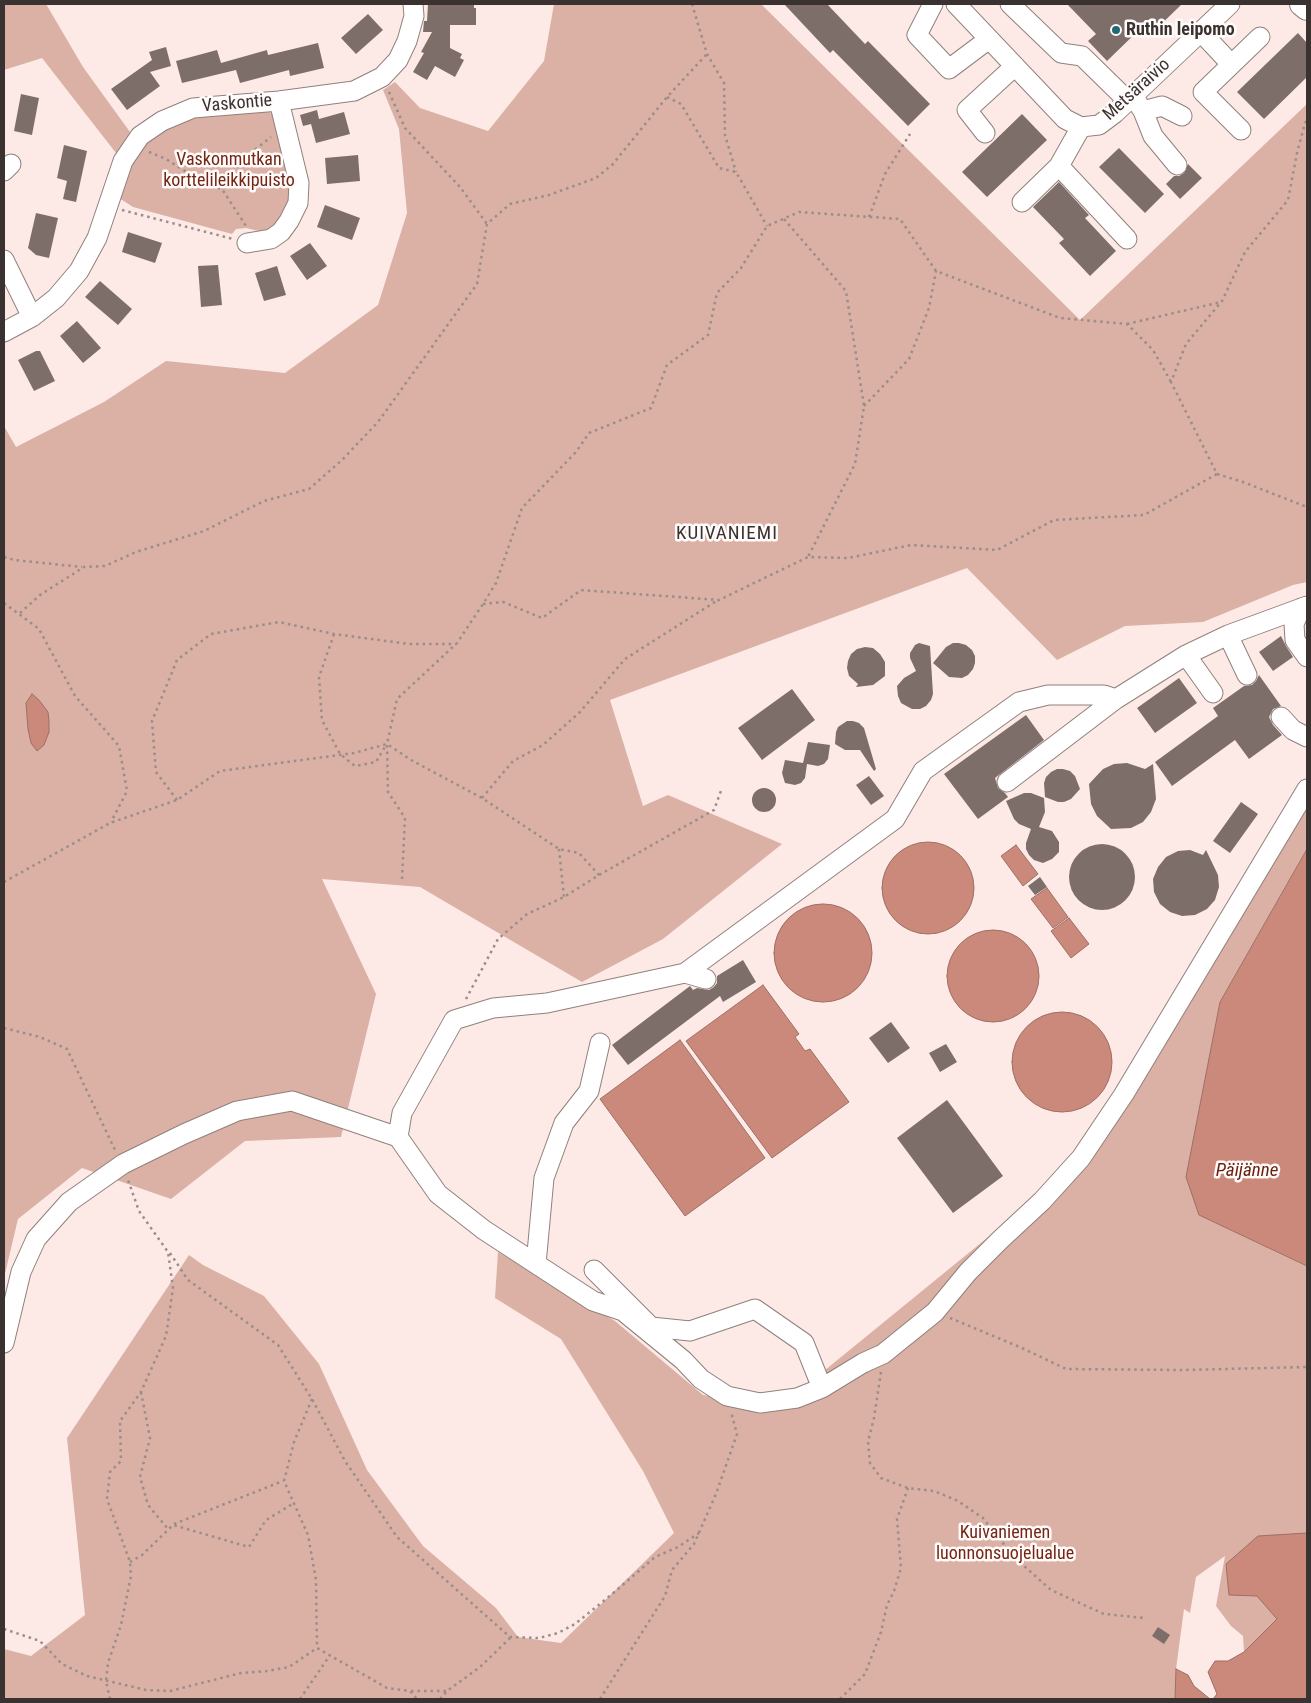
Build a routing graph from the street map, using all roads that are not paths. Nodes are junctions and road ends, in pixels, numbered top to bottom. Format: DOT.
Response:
graph roads {
  1 [pos="413,4"];
  2 [pos="933,4"];
  3 [pos="1010,4"];
  4 [pos="1230,4"];
  5 [pos="1302,4"];
  6 [pos="958,5"];
  7 [pos="1307,8"];
  8 [pos="1200,32"];
  9 [pos="1260,37"];
  10 [pos="989,39"];
  11 [pos="1232,64"];
  12 [pos="1015,66"];
  13 [pos="279,101"];
  14 [pos="1135,103"];
  15 [pos="1182,116"];
  16 [pos="1081,127"];
  17 [pos="1240,130"];
  18 [pos="985,133"];
  19 [pos="1177,165"];
  20 [pos="1059,166"];
  21 [pos="1022,202"];
  22 [pos="1127,239"];
  23 [pos="251,242"];
  24 [pos="4,260"];
  25 [pos="32,317"];
  26 [pos="4,332"];
  27 [pos="1304,607"];
  28 [pos="1228,635"];
  29 [pos="1186,655"];
  30 [pos="1307,657"];
  31 [pos="1247,674"];
  32 [pos="1214,693"];
  33 [pos="1116,699"];
  34 [pos="1281,717"];
  35 [pos="1307,737"];
  36 [pos="1007,782"];
  37 [pos="1307,790"];
  38 [pos="686,973"];
  39 [pos="706,979"];
  40 [pos="600,1043"];
  41 [pos="398,1137"];
  42 [pos="536,1264"];
  43 [pos="594,1270"];
  44 [pos="4,1343"];
  45 [pos="822,1388"];
  1 -- 13 [label="street, Vaskontie"];
  2 -- 10 [label="street"];
  3 -- 14 [label="street"];
  4 -- 8 [label="street, Metsäraivio"];
  5 -- 7 [label="main road"];
  6 -- 10 [label="street, Metsäraivio"];
  8 -- 11 [label="street"];
  8 -- 14 [label="street, Metsäraivio"];
  9 -- 11 [label="street"];
  10 -- 12 [label="street, Metsäraivio"];
  11 -- 17 [label="street"];
  12 -- 16 [label="street, Metsäraivio"];
  12 -- 18 [label="street"];
  13 -- 23 [label="street"];
  13 -- 25 [label="street, Vaskontie"];
  14 -- 15 [label="street"];
  14 -- 16 [label="street, Metsäraivio"];
  14 -- 19 [label="street"];
  16 -- 20 [label="street"];
  20 -- 21 [label="street"];
  20 -- 22 [label="street"];
  24 -- 25 [label="street"];
  25 -- 26 [label="street, Vaskontie"];
  27 -- 28 [label="street"];
  27 -- 30 [label="street"];
  28 -- 29 [label="street"];
  28 -- 31 [label="street"];
  29 -- 32 [label="street"];
  29 -- 33 [label="street"];
  33 -- 36 [label="street"];
  33 -- 38 [label="street"];
  34 -- 35 [label="street"];
  37 -- 45 [label="street"];
  38 -- 39 [label="street"];
  38 -- 41 [label="street"];
  40 -- 42 [label="street"];
  41 -- 42 [label="street"];
  41 -- 44 [label="street"];
  42 -- 45 [label="street"];
  43 -- 45 [label="street"];
}
